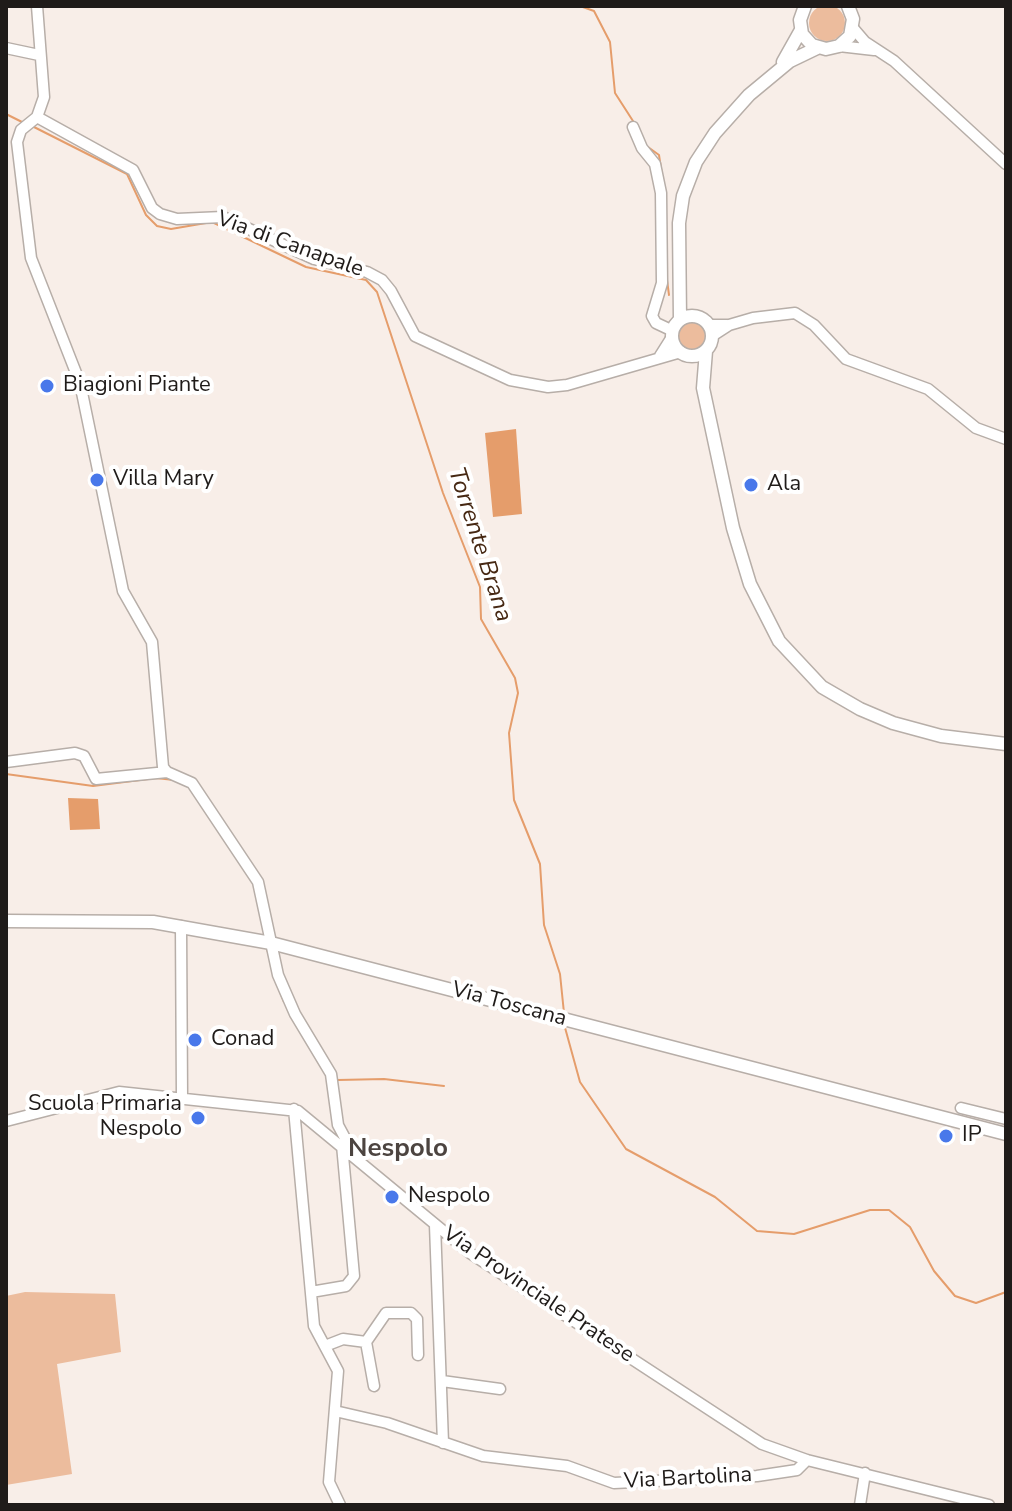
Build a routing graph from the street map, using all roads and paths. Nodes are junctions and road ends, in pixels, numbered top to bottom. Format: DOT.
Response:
graph roads {
  1 [pos="37,6"];
  2 [pos="848,6"];
  3 [pos="802,9"];
  4 [pos="853,28"];
  5 [pos="801,30"];
  6 [pos="839,46"];
  7 [pos="6,48"];
  8 [pos="817,48"];
  9 [pos="880,52"];
  10 [pos="39,55"];
  11 [pos="775,71"];
  12 [pos="35,119"];
  13 [pos="633,127"];
  14 [pos="1006,164"];
  15 [pos="681,280"];
  16 [pos="697,316"];
  17 [pos="675,329"];
  18 [pos="711,330"];
  19 [pos="706,351"];
  20 [pos="683,353"];
  21 [pos="658,358"];
  22 [pos="703,388"];
  23 [pos="1006,439"];
  24 [pos="1006,744"];
  25 [pos="6,762"];
  26 [pos="167,772"];
  27 [pos="6,921"];
  28 [pos="181,926"];
  29 [pos="204,930"];
  30 [pos="271,943"];
  31 [pos="181,947"];
  32 [pos="182,1098"];
  33 [pos="961,1108"];
  34 [pos="294,1109"];
  35 [pos="1006,1119"];
  36 [pos="6,1121"];
  37 [pos="1006,1134"];
  38 [pos="342,1145"];
  39 [pos="353,1153"];
  40 [pos="435,1225"];
  41 [pos="311,1292"];
  42 [pos="366,1342"];
  43 [pos="325,1346"];
  44 [pos="418,1355"];
  45 [pos="442,1381"];
  46 [pos="374,1386"];
  47 [pos="500,1389"];
  48 [pos="335,1411"];
  49 [pos="443,1443"];
  50 [pos="807,1460"];
  51 [pos="865,1473"];
  52 [pos="340,1505"];
  53 [pos="860,1505"];
  54 [pos="989,1505"];
  1 -- 10 [label="street"];
  2 -- 4 [label="main road"];
  3 -- 5 [label="main road"];
  4 -- 6 [label="main road"];
  4 -- 9 [label="street"];
  5 -- 8 [label="main road"];
  5 -- 11 [label="main road"];
  6 -- 8 [label="main road"];
  6 -- 9 [label="street"];
  7 -- 10 [label="street"];
  8 -- 11 [label="main road"];
  9 -- 14 [label="street"];
  10 -- 12 [label="street"];
  11 -- 15 [label="main road"];
  12 -- 21 [label="street, Via di Canapale"];
  12 -- 26 [label="street"];
  13 -- 17 [label="street"];
  15 -- 16 [label="main road"];
  15 -- 17 [label="main road"];
  16 -- 17 [label="main road"];
  16 -- 18 [label="main road"];
  17 -- 20 [label="main road"];
  17 -- 21 [label="street"];
  18 -- 19 [label="main road"];
  18 -- 23 [label="street"];
  19 -- 20 [label="main road"];
  19 -- 22 [label="main road"];
  20 -- 21 [label="street, Via di Canapale"];
  20 -- 22 [label="main road"];
  22 -- 24 [label="main road"];
  25 -- 26 [label="street"];
  26 -- 30 [label="street"];
  27 -- 28 [label="main road, Via Toscana"];
  28 -- 29 [label="main road, Via Toscana"];
  28 -- 31 [label="street"];
  29 -- 30 [label="main road, Via Toscana"];
  29 -- 31 [label="street"];
  30 -- 37 [label="main road, Via Toscana"];
  30 -- 39 [label="street"];
  31 -- 32 [label="street"];
  32 -- 34 [label="street"];
  32 -- 36 [label="street"];
  33 -- 35 [label="street"];
  34 -- 38 [label="street, Via Provinciale Pratese"];
  34 -- 41 [label="street"];
  38 -- 39 [label="street, Via Provinciale Pratese"];
  38 -- 41 [label="street"];
  39 -- 40 [label="street, Via Provinciale Pratese"];
  40 -- 45 [label="street"];
  40 -- 50 [label="street, Via Provinciale Pratese"];
  41 -- 43 [label="street"];
  42 -- 43 [label="street"];
  42 -- 44 [label="street"];
  42 -- 46 [label="street"];
  43 -- 48 [label="street"];
  45 -- 47 [label="street"];
  45 -- 49 [label="street"];
  48 -- 49 [label="street, Via Bartolina"];
  48 -- 52 [label="street"];
  49 -- 50 [label="street, Via Bartolina"];
  50 -- 51 [label="street, Via Provinciale Pratese"];
  51 -- 53 [label="street"];
  51 -- 54 [label="street, Via Provinciale Pratese"];
}
